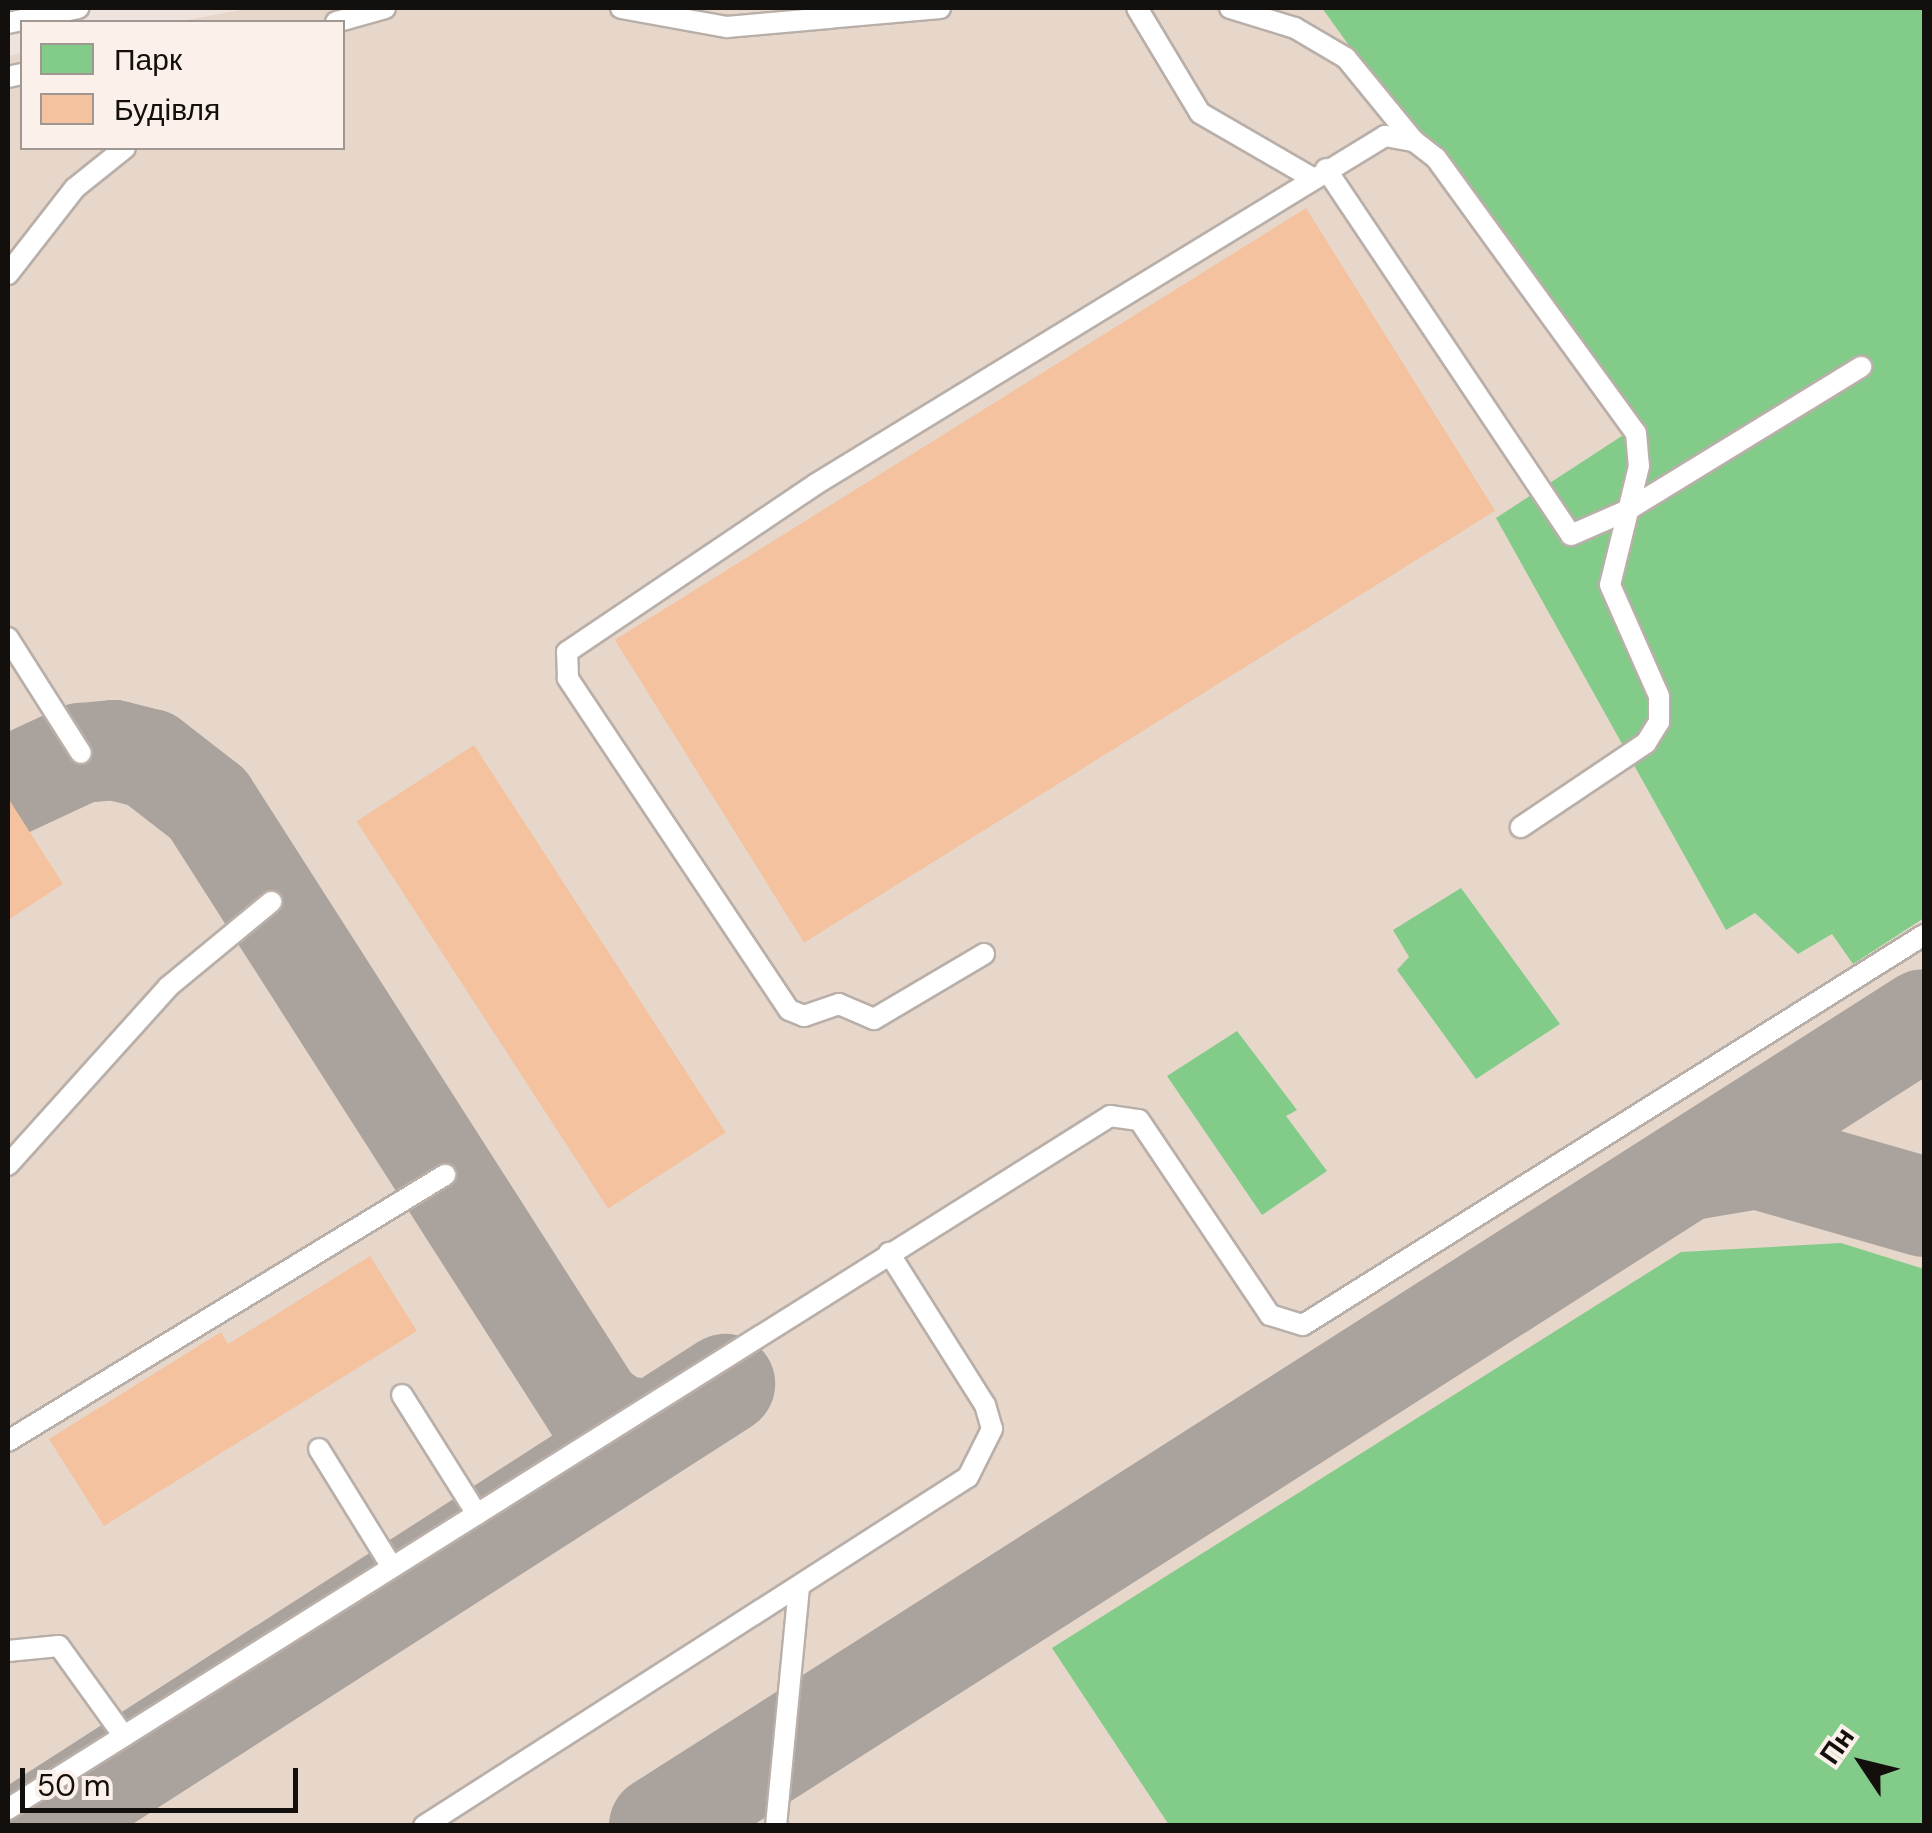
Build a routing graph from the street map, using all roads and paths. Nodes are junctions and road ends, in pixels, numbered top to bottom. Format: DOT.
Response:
graph roads {
  1 [pos="78,8"];
  2 [pos="385,8"];
  3 [pos="622,8"];
  4 [pos="940,8"];
  5 [pos="1138,8"];
  6 [pos="1230,8"];
  7 [pos="22,20"];
  8 [pos="343,20"];
  9 [pos="1414,141"];
  10 [pos="122,150"];
  11 [pos="1319,173"];
  12 [pos="8,274"];
  13 [pos="1861,367"];
  14 [pos="1626,511"];
  15 [pos="8,638"];
  16 [pos="81,752"];
  17 [pos="1521,826"];
  18 [pos="271,902"];
  19 [pos="1924,935"];
  20 [pos="984,954"];
  21 [pos="8,1165"];
  22 [pos="445,1175"];
  23 [pos="888,1253"];
  24 [pos="402,1396"];
  25 [pos="8,1440"];
  26 [pos="319,1449"];
  27 [pos="476,1514"];
  28 [pos="392,1567"];
  29 [pos="798,1588"];
  30 [pos="8,1651"];
  31 [pos="124,1736"];
  32 [pos="8,1810"];
  33 [pos="424,1826"];
  34 [pos="776,1826"];
  1 -- 7 [label="lane"];
  2 -- 8 [label="lane"];
  3 -- 4 [label="lane"];
  5 -- 11 [label="lane"];
  6 -- 9 [label="lane"];
  9 -- 11 [label="lane"];
  9 -- 14 [label="lane"];
  10 -- 12 [label="lane"];
  11 -- 14 [label="lane"];
  11 -- 20 [label="lane"];
  13 -- 14 [label="lane"];
  14 -- 17 [label="lane"];
  15 -- 16 [label="lane"];
  18 -- 21 [label="lane"];
  19 -- 23 [label="lane"];
  22 -- 25 [label="lane"];
  23 -- 27 [label="lane"];
  23 -- 29 [label="lane"];
  24 -- 27 [label="lane"];
  26 -- 28 [label="lane"];
  27 -- 28 [label="lane"];
  28 -- 31 [label="lane"];
  29 -- 33 [label="lane"];
  29 -- 34 [label="lane"];
  30 -- 31 [label="lane"];
  31 -- 32 [label="lane"];
}
